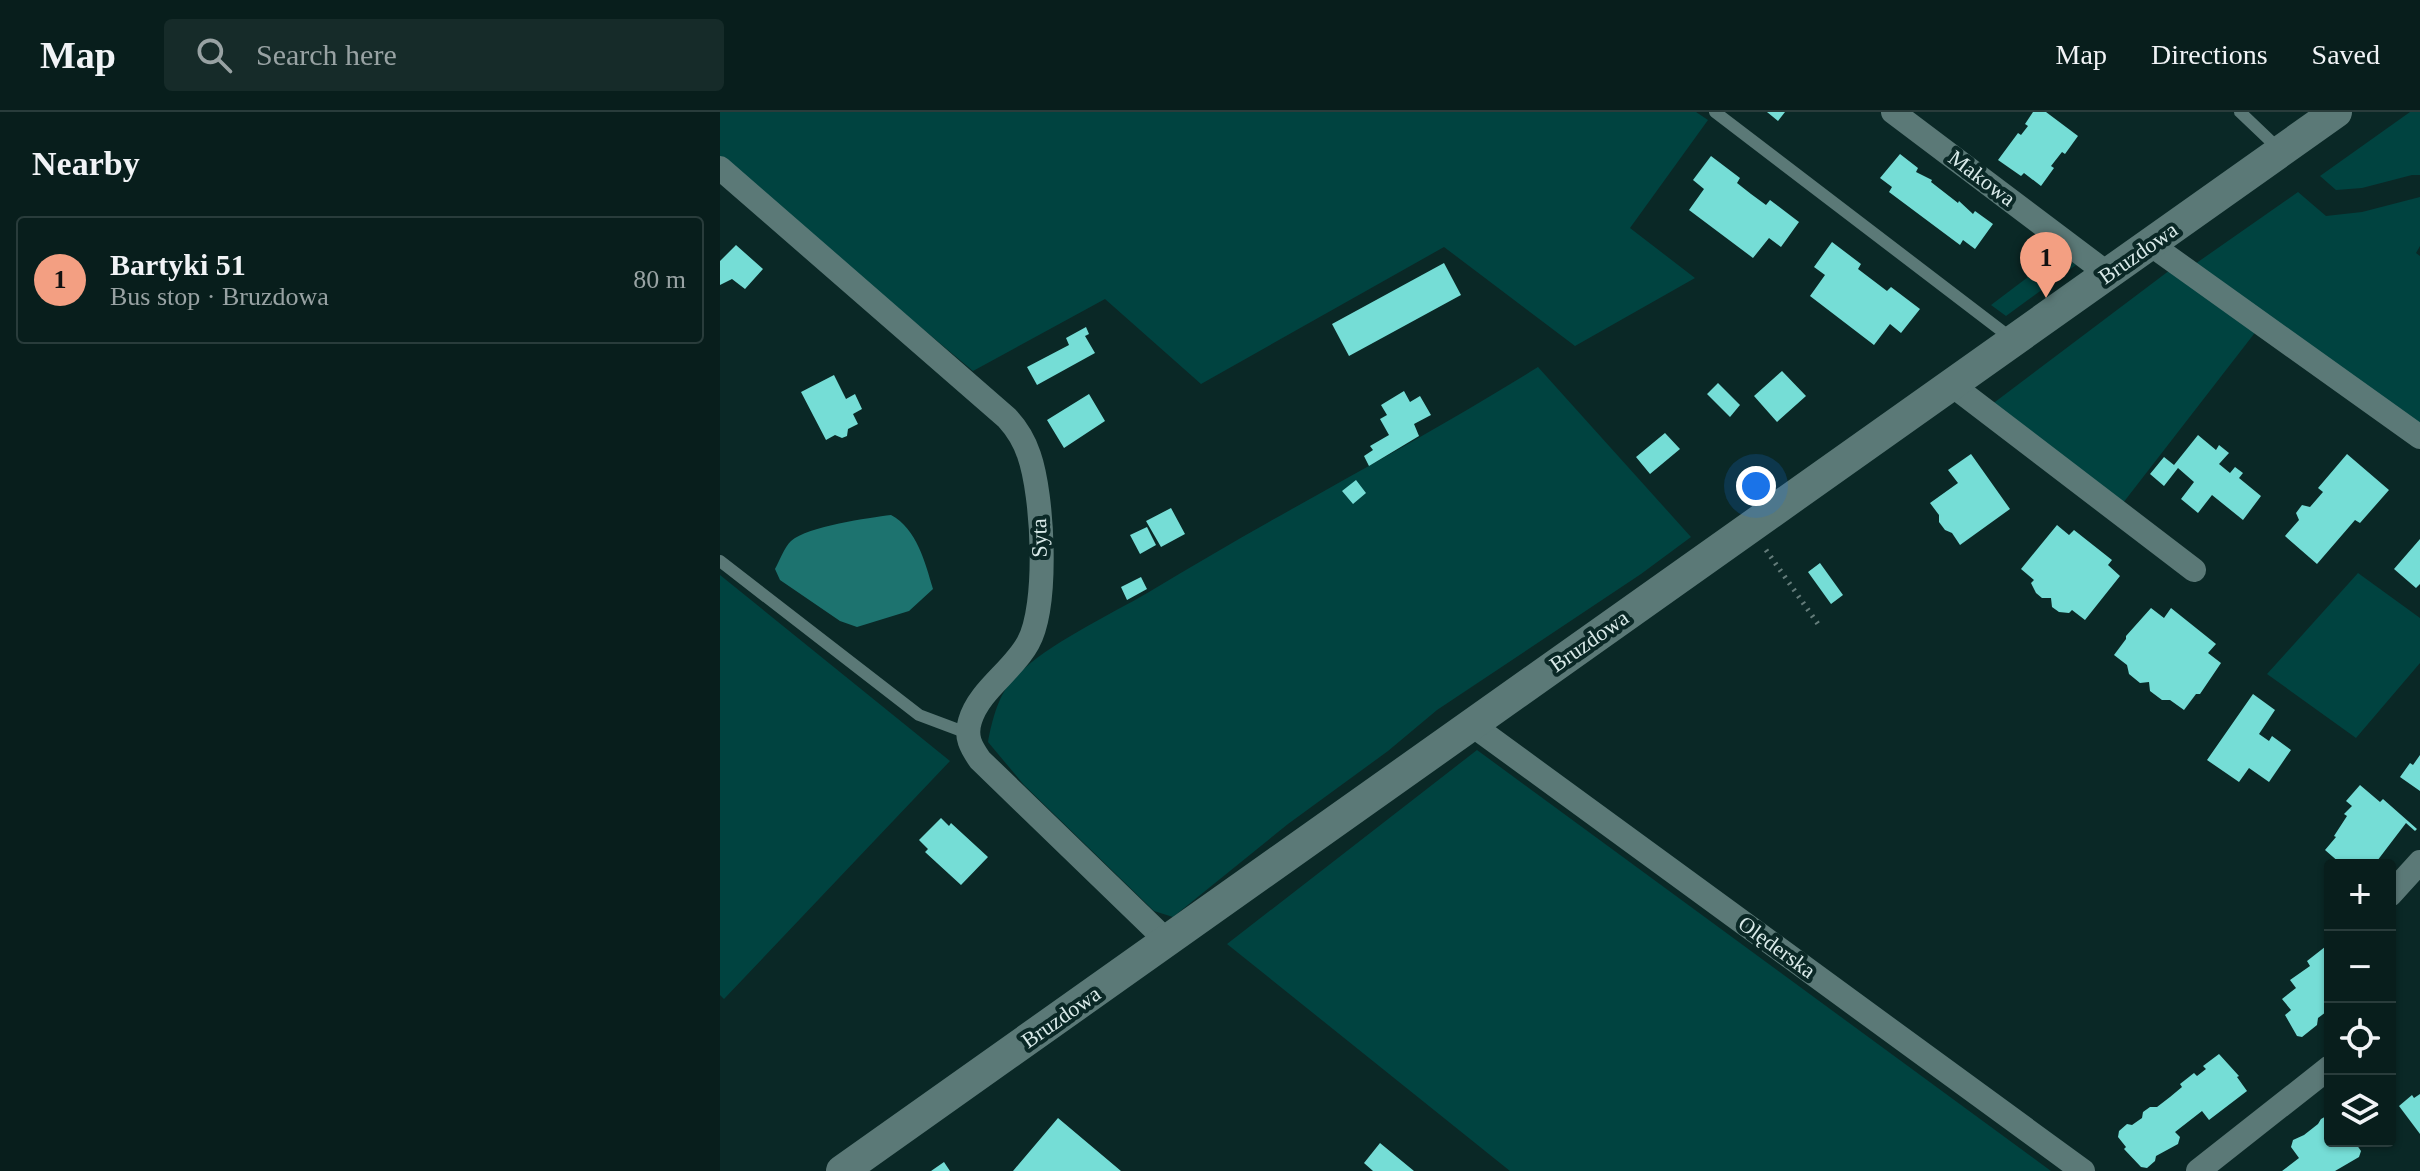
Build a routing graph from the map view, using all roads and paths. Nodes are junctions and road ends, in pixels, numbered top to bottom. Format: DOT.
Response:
graph roads {
  1 [pos="1715,112"];
  2 [pos="1893,112"];
  3 [pos="2240,112"];
  4 [pos="2336,112"];
  5 [pos="2281,151"];
  6 [pos="720,168"];
  7 [pos="2150,244"];
  8 [pos="2108,274"];
  9 [pos="2014,341"];
  10 [pos="1952,385"];
  11 [pos="2420,437"];
  12 [pos="720,561"];
  13 [pos="1779,568"];
  14 [pos="2194,570"];
  15 [pos="1818,624"];
  16 [pos="1471,724"];
  17 [pos="967,733"];
  18 [pos="2420,862"];
  19 [pos="2396,888"];
  20 [pos="1167,941"];
  21 [pos="2324,1072"];
  22 [pos="842,1171"];
  23 [pos="2083,1171"];
  24 [pos="2198,1171"];
  1 -- 9 [label="lane"];
  2 -- 8 [label="street, Makowa"];
  3 -- 5 [label="lane"];
  4 -- 5 [label="street, Bruzdowa"];
  5 -- 7 [label="street, Bruzdowa"];
  6 -- 17 [label="street, Syta"];
  7 -- 8 [label="street, Bruzdowa"];
  7 -- 11 [label="street"];
  8 -- 9 [label="street, Bruzdowa"];
  9 -- 10 [label="street, Bruzdowa"];
  10 -- 14 [label="street"];
  10 -- 16 [label="street, Bruzdowa"];
  12 -- 17 [label="lane"];
  13 -- 15 [label="path"];
  16 -- 20 [label="street, Bruzdowa"];
  16 -- 23 [label="street, Olęderska"];
  17 -- 20 [label="street"];
  18 -- 19 [label="street"];
  20 -- 22 [label="street, Bruzdowa"];
  21 -- 24 [label="street"];
}
